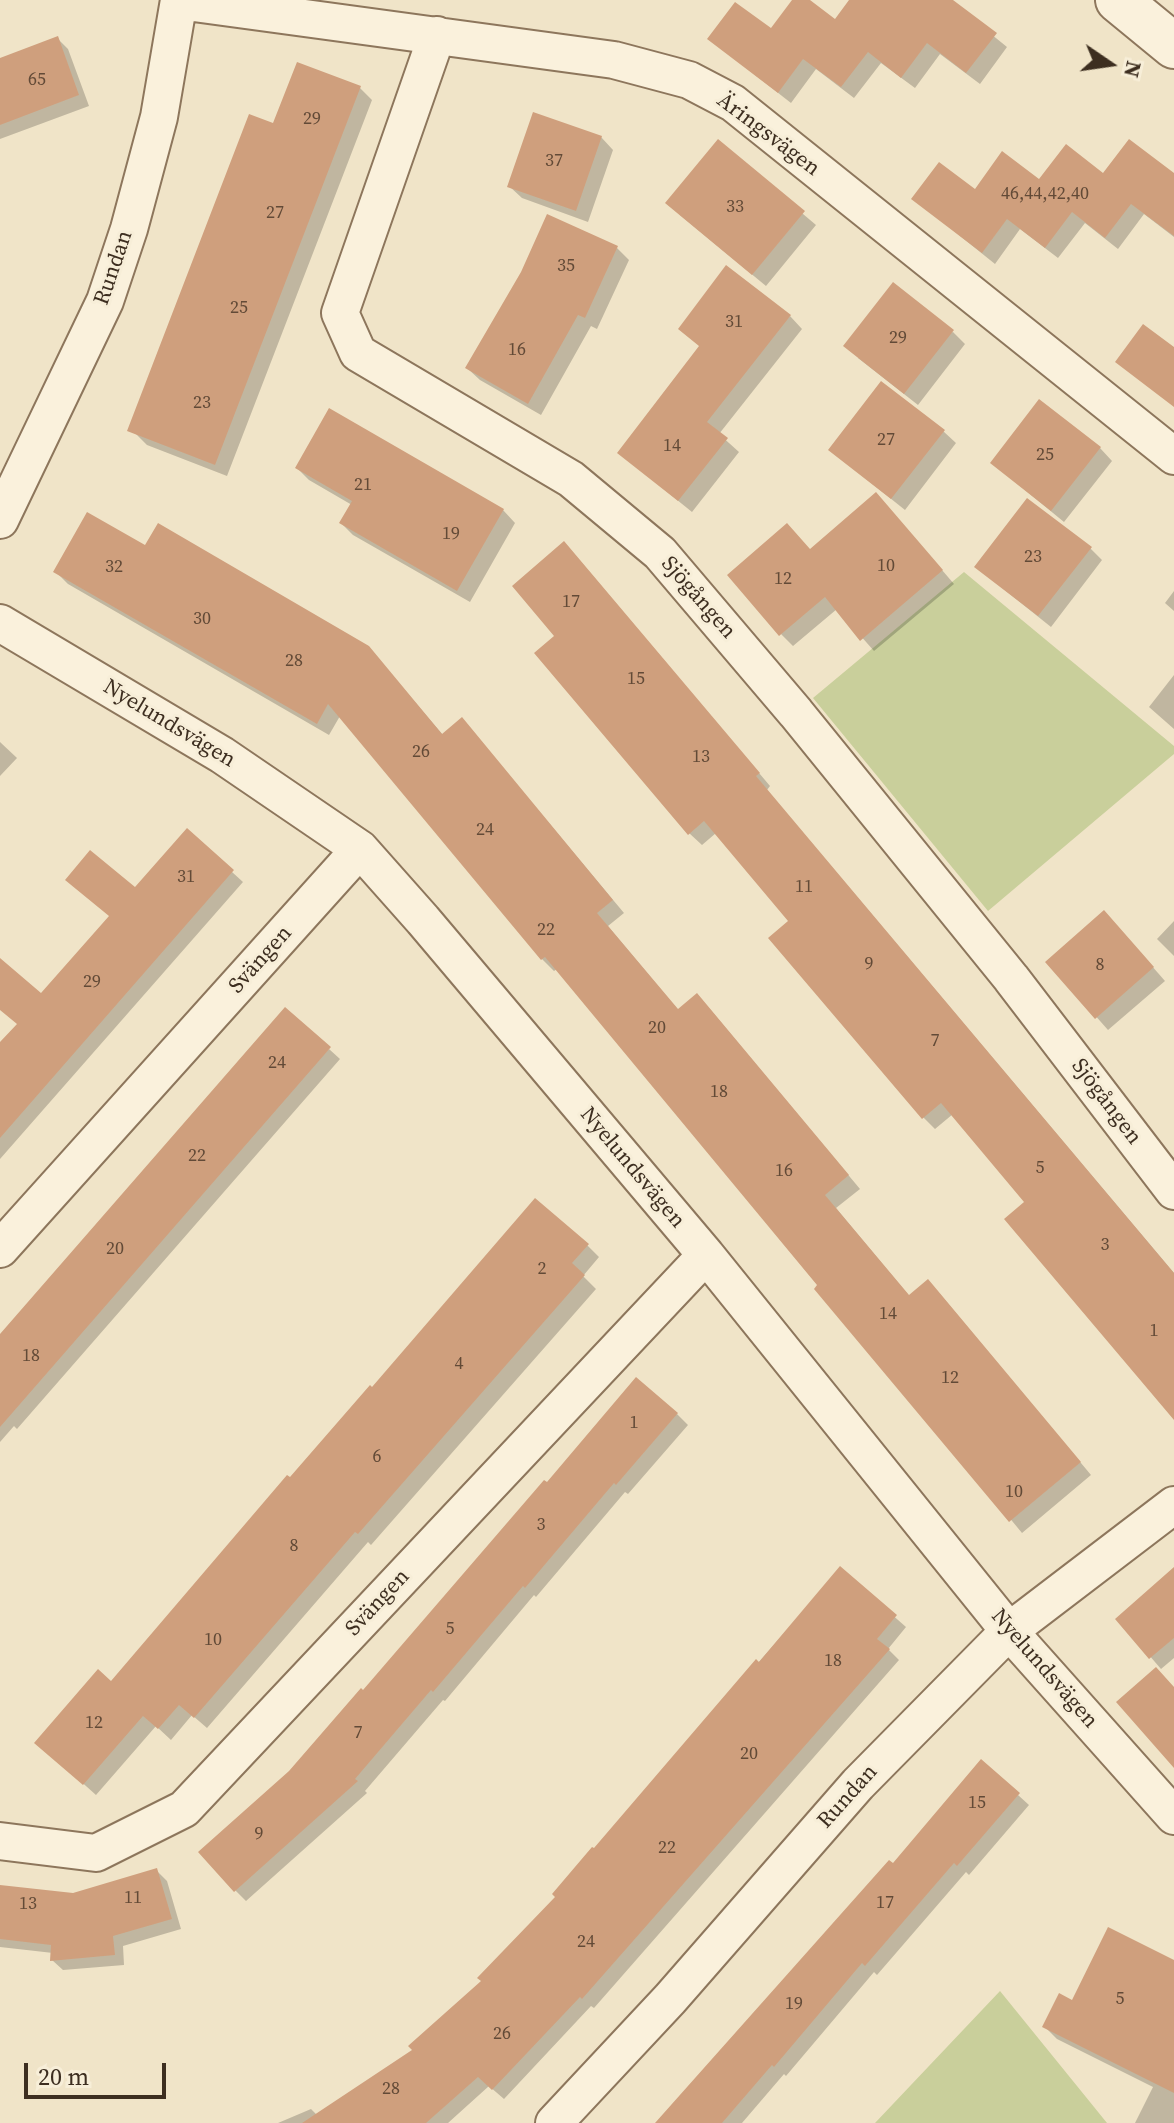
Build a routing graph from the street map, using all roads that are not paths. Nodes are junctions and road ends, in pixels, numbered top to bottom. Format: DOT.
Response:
graph roads {
  1 [pos="179,0"];
  2 [pos="1118,0"];
  3 [pos="437,35"];
  4 [pos="1174,46"];
  5 [pos="1174,456"];
  6 [pos="0,520"];
  7 [pos="0,623"];
  8 [pos="360,849"];
  9 [pos="1174,1191"];
  10 [pos="0,1249"];
  11 [pos="706,1255"];
  12 [pos="1174,1505"];
  13 [pos="1009,1631"];
  14 [pos="1174,1816"];
  15 [pos="0,1841"];
  16 [pos="556,2122"];
  1 -- 3 [label="street, Äringsvägen"];
  1 -- 6 [label="street, Rundan"];
  2 -- 4 [label="street"];
  3 -- 5 [label="street, Äringsvägen"];
  3 -- 9 [label="street, Sjögången"];
  7 -- 8 [label="street, Nyelundsvägen"];
  8 -- 10 [label="street, Svängen"];
  8 -- 11 [label="street, Nyelundsvägen"];
  11 -- 13 [label="street, Nyelundsvägen"];
  11 -- 15 [label="street, Svängen"];
  12 -- 13 [label="street, Rundan"];
  13 -- 14 [label="street, Nyelundsvägen"];
  13 -- 16 [label="street, Rundan"];
}
